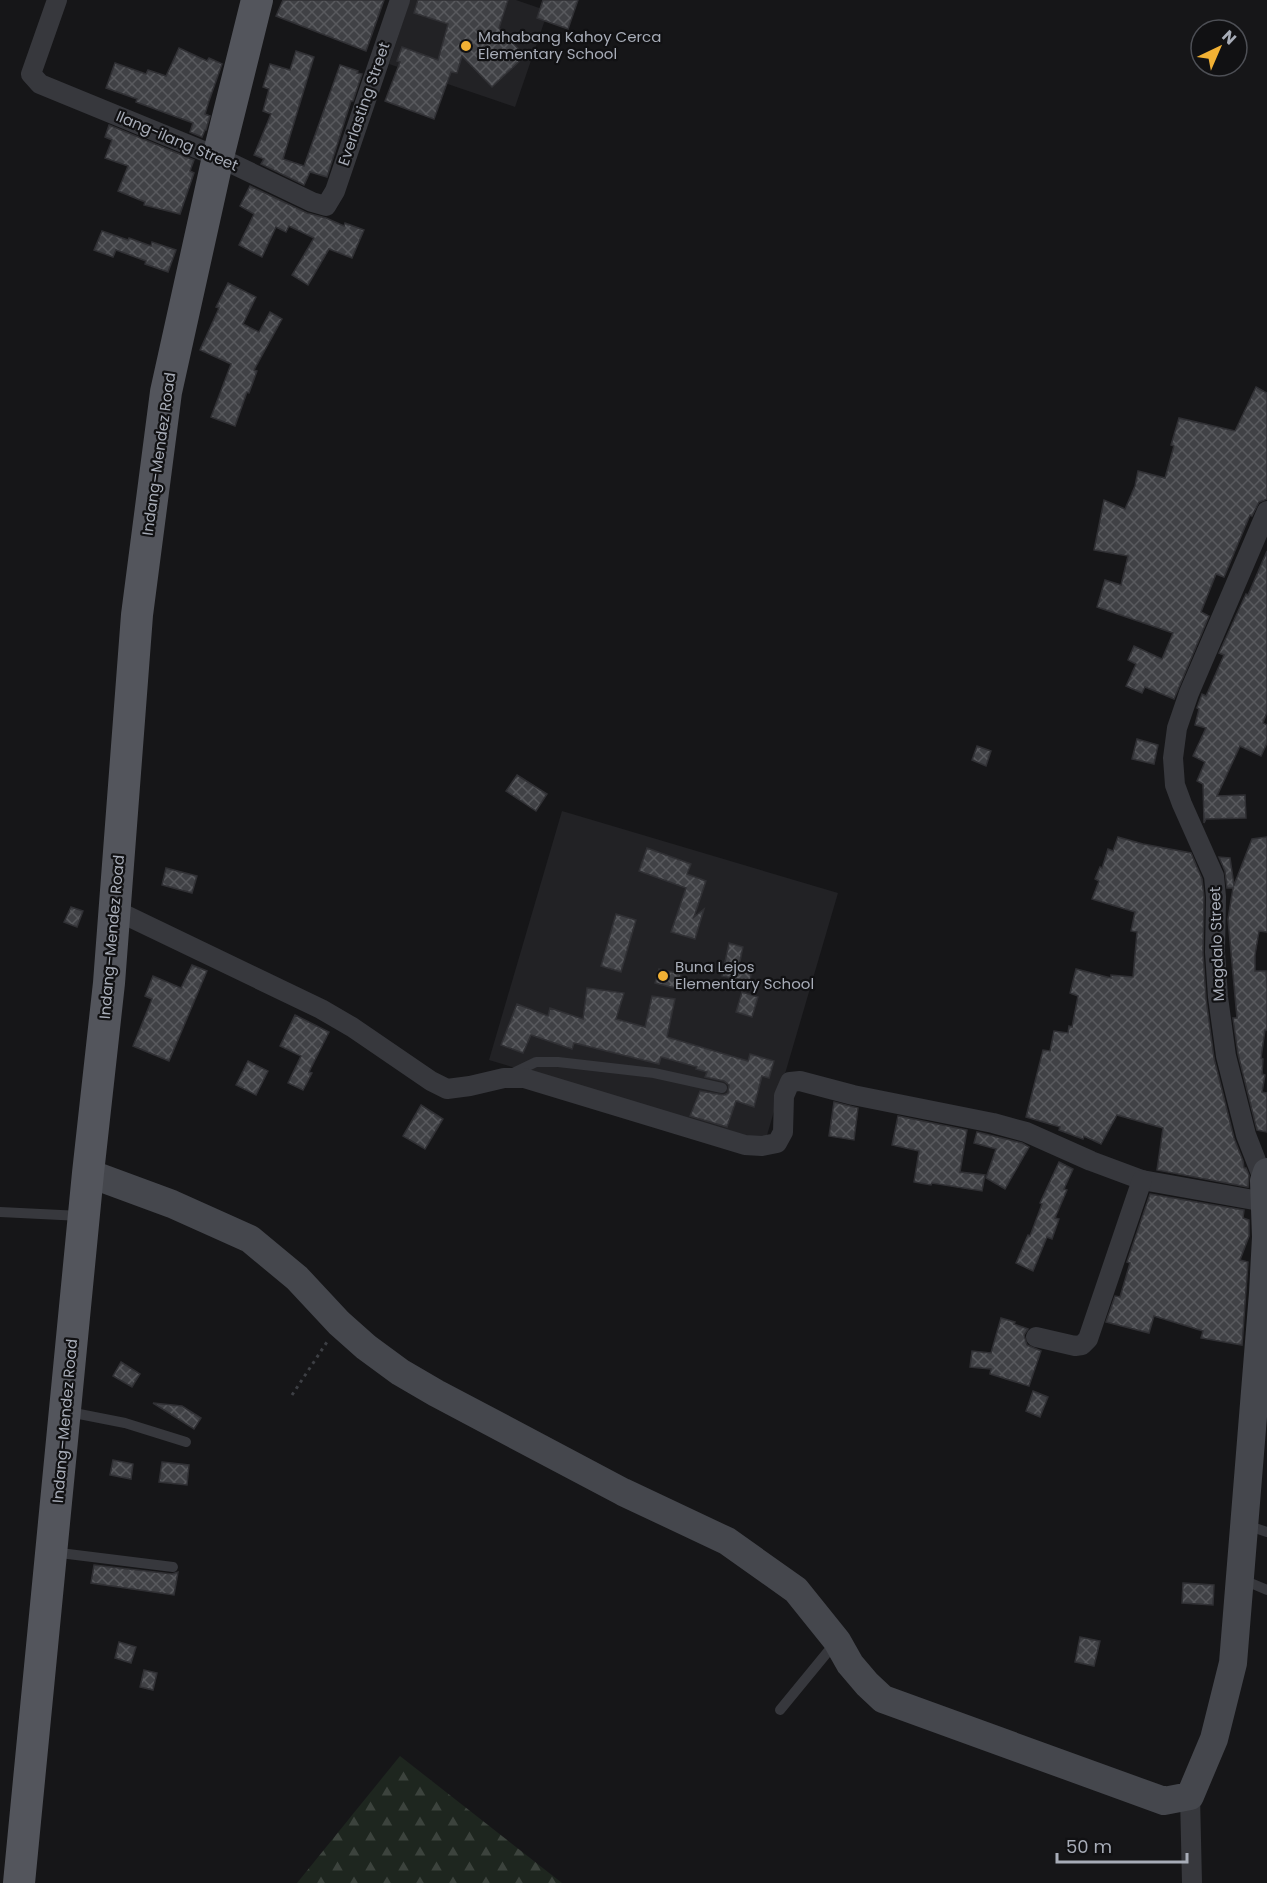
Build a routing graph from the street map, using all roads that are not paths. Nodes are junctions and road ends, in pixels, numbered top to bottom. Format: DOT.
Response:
graph roads {
  1 [pos="57,0"];
  2 [pos="257,0"];
  3 [pos="400,0"];
  4 [pos="218,157"];
  5 [pos="326,206"];
  6 [pos="1266,514"];
  7 [pos="115,910"];
  8 [pos="504,1078"];
  9 [pos="722,1088"];
  10 [pos="88,1173"];
  11 [pos="1142,1180"];
  12 [pos="1265,1185"];
  13 [pos="0,1212"];
  14 [pos="84,1216"];
  15 [pos="1036,1337"];
  16 [pos="65,1411"];
  17 [pos="186,1442"];
  18 [pos="1255,1528"];
  19 [pos="52,1551"];
  20 [pos="172,1567"];
  21 [pos="1240,1579"];
  22 [pos="1267,1590"];
  23 [pos="837,1641"];
  24 [pos="780,1710"];
  25 [pos="1190,1796"];
  26 [pos="19,1883"];
  27 [pos="1192,1883"];
  1 -- 4 [label="street, Ilang-ilang Street"];
  2 -- 4 [label="main road, Indang–Mendez Road"];
  3 -- 5 [label="street, Everlasting Street"];
  4 -- 5 [label="street, Ilang-ilang Street"];
  4 -- 7 [label="main road, Indang–Mendez Road"];
  6 -- 12 [label="street, Magdalo Street"];
  7 -- 8 [label="street"];
  7 -- 10 [label="main road, Indang–Mendez Road"];
  8 -- 9 [label="lane"];
  8 -- 11 [label="street"];
  10 -- 14 [label="main road, Indang–Mendez Road"];
  10 -- 23 [label="street"];
  11 -- 12 [label="street"];
  11 -- 15 [label="street"];
  12 -- 18 [label="street"];
  13 -- 14 [label="lane"];
  14 -- 16 [label="main road, Indang–Mendez Road"];
  16 -- 17 [label="lane"];
  16 -- 19 [label="main road, Indang–Mendez Road"];
  18 -- 21 [label="street"];
  19 -- 20 [label="lane"];
  19 -- 26 [label="main road, Indang–Mendez Road"];
  21 -- 22 [label="lane"];
  21 -- 25 [label="street"];
  23 -- 24 [label="lane"];
  23 -- 25 [label="street"];
  25 -- 27 [label="street"];
}
